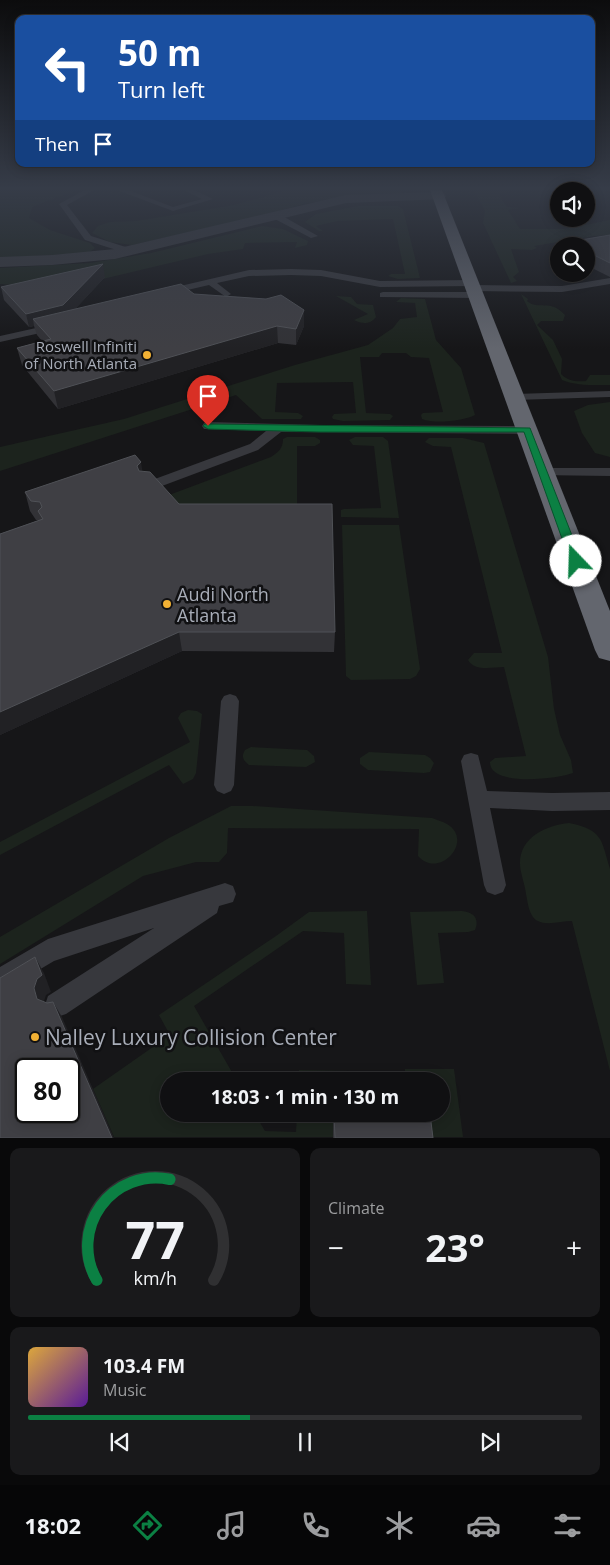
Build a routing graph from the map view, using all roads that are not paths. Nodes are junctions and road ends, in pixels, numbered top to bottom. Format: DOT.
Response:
graph roads {
  1 [pos="104,243"];
  2 [pos="162,243"];
  3 [pos="457,243"];
  4 [pos="129,251"];
  5 [pos="0,262"];
  6 [pos="209,281"];
  7 [pos="610,281"];
  8 [pos="474,289"];
  9 [pos="226,294"];
  10 [pos="154,295"];
  11 [pos="383,295"];
  12 [pos="62,325"];
  13 [pos="0,339"];
  14 [pos="610,394"];
  15 [pos="515,397"];
  16 [pos="208,426"];
  17 [pos="278,428"];
  18 [pos="527,430"];
  19 [pos="542,472"];
  20 [pos="610,472"];
  21 [pos="149,486"];
  22 [pos="610,650"];
  23 [pos="230,701"];
  24 [pos="471,762"];
  25 [pos="224,785"];
  26 [pos="477,799"];
  27 [pos="610,801"];
  28 [pos="495,885"];
  29 [pos="0,981"];
  30 [pos="57,1005"];
  1 -- 4 [label="lane"];
  2 -- 4 [label="street"];
  3 -- 8 [label="highway"];
  4 -- 5 [label="street"];
  6 -- 8 [label="lane"];
  6 -- 9 [label="lane"];
  6 -- 10 [label="lane"];
  7 -- 8 [label="lane"];
  8 -- 11 [label="lane"];
  8 -- 15 [label="highway"];
  12 -- 13 [label="lane"];
  14 -- 15 [label="lane"];
  15 -- 18 [label="highway"];
  16 -- 17 [label="lane"];
  17 -- 18 [label="lane"];
  17 -- 21 [label="lane"];
  18 -- 19 [label="highway"];
  19 -- 20 [label="lane"];
  19 -- 22 [label="highway"];
  23 -- 25 [label="lane"];
  24 -- 26 [label="lane"];
  26 -- 27 [label="lane"];
  26 -- 28 [label="lane"];
  29 -- 30 [label="lane"];
}
